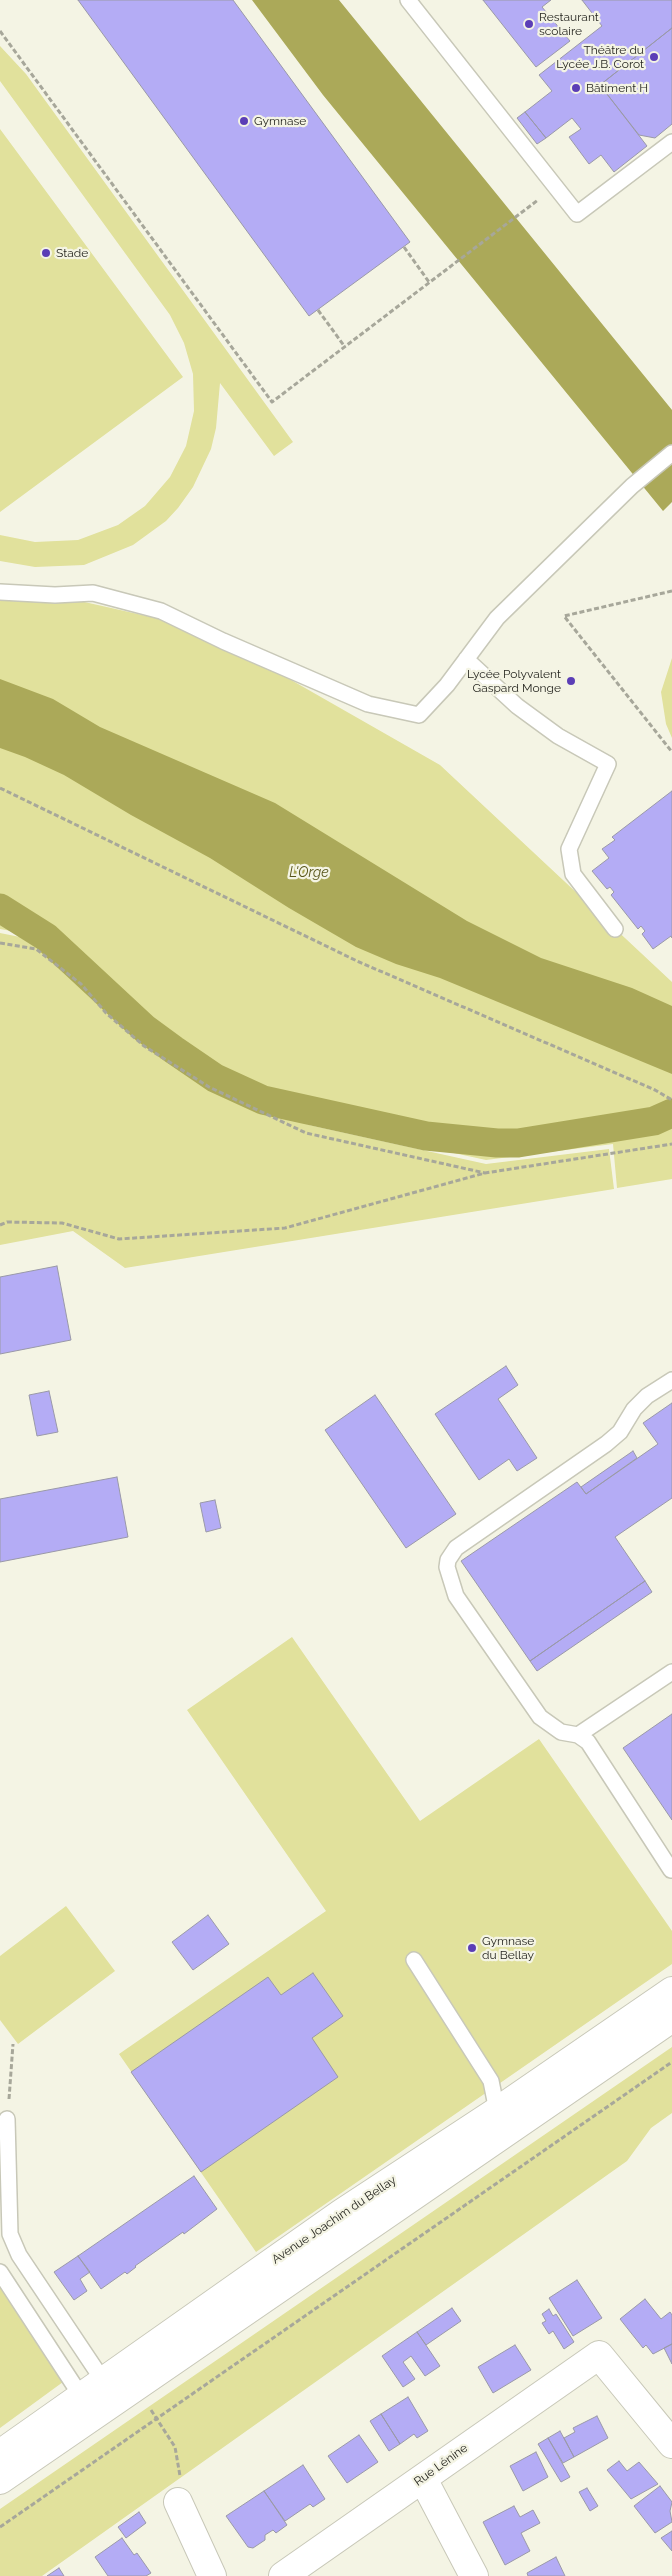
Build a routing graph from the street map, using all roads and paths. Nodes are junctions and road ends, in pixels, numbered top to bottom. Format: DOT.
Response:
graph roads {
  1 [pos="408,0"];
  2 [pos="0,31"];
  3 [pos="672,142"];
  4 [pos="555,187"];
  5 [pos="404,247"];
  6 [pos="429,282"];
  7 [pos="318,310"];
  8 [pos="345,346"];
  9 [pos="672,453"];
  10 [pos="672,591"];
  11 [pos="0,592"];
  12 [pos="466,659"];
  13 [pos="672,752"];
  14 [pos="0,788"];
  15 [pos="615,929"];
  16 [pos="0,943"];
  17 [pos="670,1099"];
  18 [pos="672,1144"];
  19 [pos="485,1173"];
  20 [pos="0,1225"];
  21 [pos="672,1380"];
  22 [pos="672,1672"];
  23 [pos="578,1735"];
  24 [pos="671,1870"];
  25 [pos="414,1960"];
  26 [pos="672,1991"];
  27 [pos="672,2018"];
  28 [pos="13,2044"];
  29 [pos="672,2062"];
  30 [pos="7,2119"];
  31 [pos="501,2122"];
  32 [pos="0,2272"];
  33 [pos="106,2397"];
  34 [pos="158,2419"];
  35 [pos="672,2444"];
  36 [pos="0,2454"];
  37 [pos="423,2478"];
  38 [pos="0,2480"];
  39 [pos="178,2502"];
  40 [pos="0,2527"];
  41 [pos="212,2576"];
  42 [pos="283,2576"];
  43 [pos="474,2576"];
  1 -- 4 [label="lane"];
  2 -- 8 [label="path"];
  3 -- 4 [label="lane"];
  4 -- 6 [label="path"];
  5 -- 6 [label="path"];
  6 -- 8 [label="path"];
  7 -- 8 [label="path"];
  9 -- 12 [label="lane"];
  10 -- 13 [label="path"];
  11 -- 12 [label="lane"];
  12 -- 15 [label="lane"];
  14 -- 17 [label="path"];
  16 -- 19 [label="path"];
  18 -- 19 [label="path"];
  19 -- 20 [label="path"];
  21 -- 23 [label="lane"];
  22 -- 23 [label="lane"];
  23 -- 24 [label="lane"];
  25 -- 31 [label="lane"];
  26 -- 31 [label="street, Avenue Joachim du Bellay"];
  27 -- 31 [label="street, Avenue Joachim du Bellay"];
  28 -- 30 [label="path"];
  29 -- 34 [label="path"];
  30 -- 33 [label="lane"];
  31 -- 33 [label="street, Avenue Joachim du Bellay"];
  32 -- 33 [label="lane"];
  33 -- 34 [label="path"];
  33 -- 36 [label="street, Avenue Joachim du Bellay"];
  33 -- 38 [label="street, Avenue Joachim du Bellay"];
  34 -- 39 [label="path"];
  34 -- 40 [label="path"];
  35 -- 37 [label="street, Rue Lénine"];
  37 -- 42 [label="street, Rue Lénine"];
  37 -- 43 [label="street"];
  39 -- 41 [label="street"];
}
